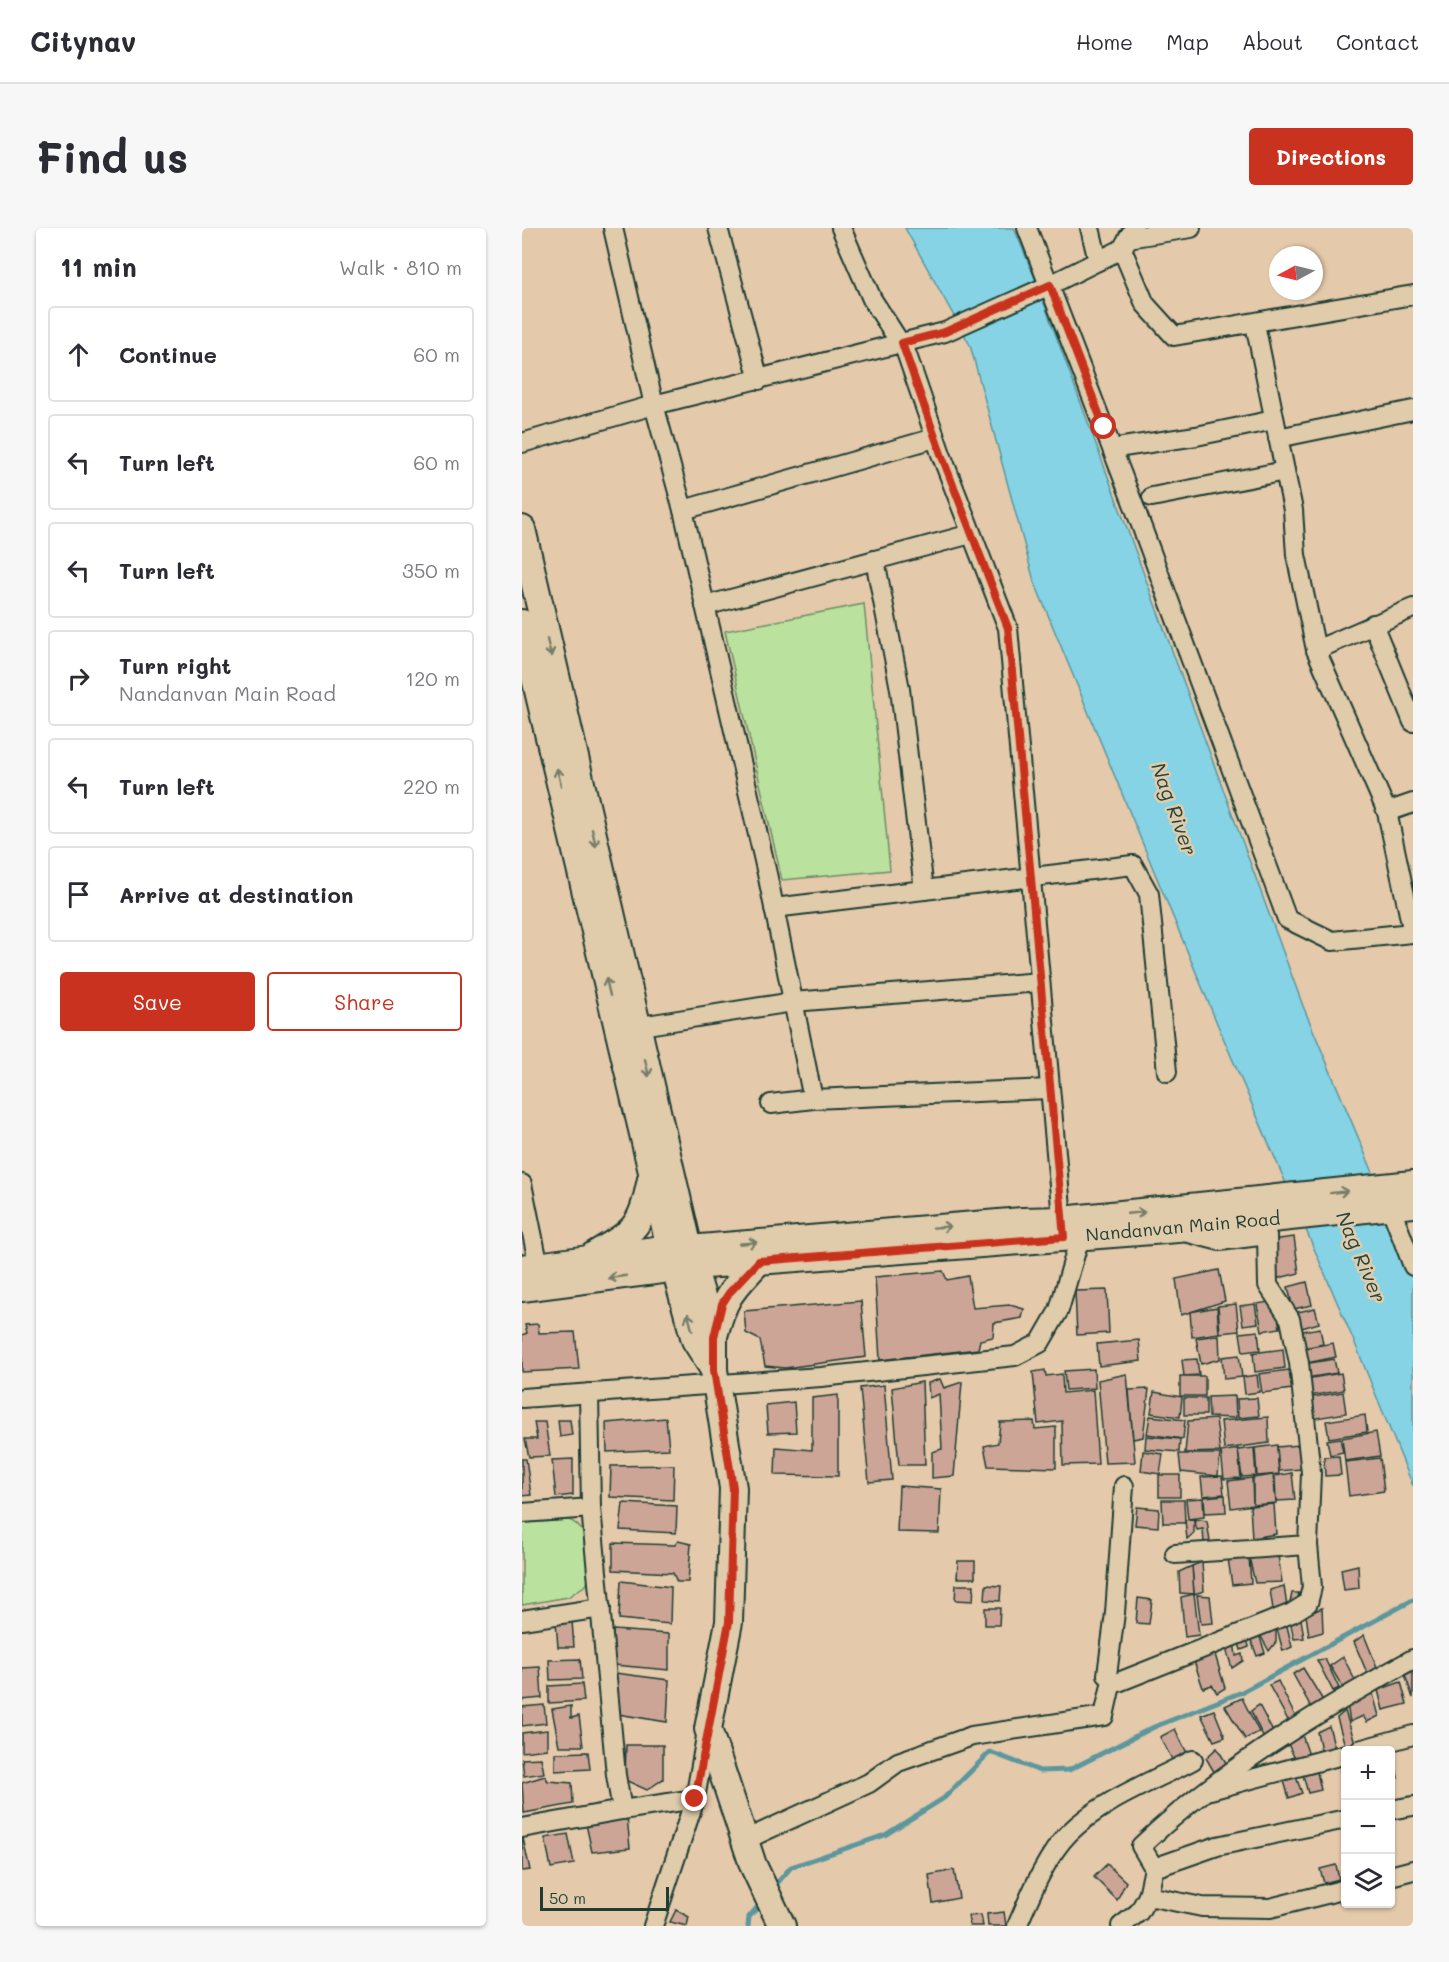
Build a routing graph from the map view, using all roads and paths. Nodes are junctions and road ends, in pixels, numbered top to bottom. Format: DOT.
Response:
graph roads {
  1 [pos="613,228"];
  2 [pos="718,228"];
  3 [pos="841,228"];
  4 [pos="1027,228"];
  5 [pos="1090,228"];
  6 [pos="1191,228"];
  7 [pos="1128,238"];
  8 [pos="1098,261"];
  9 [pos="1050,285"];
  10 [pos="1413,295"];
  11 [pos="1254,324"];
  12 [pos="902,343"];
  13 [pos="759,380"];
  14 [pos="654,405"];
  15 [pos="1413,410"];
  16 [pos="1274,420"];
  17 [pos="935,438"];
  18 [pos="1278,438"];
  19 [pos="522,443"];
  20 [pos="1123,447"];
  21 [pos="1285,471"];
  22 [pos="1152,497"];
  23 [pos="683,510"];
  24 [pos="522,529"];
  25 [pos="971,534"];
  26 [pos="875,560"];
  27 [pos="705,606"];
  28 [pos="1413,608"];
  29 [pos="528,616"];
  30 [pos="1373,624"];
  31 [pos="1316,650"];
  32 [pos="1413,722"];
  33 [pos="1413,803"];
  34 [pos="1387,812"];
  35 [pos="1031,878"];
  36 [pos="924,890"];
  37 [pos="774,908"];
  38 [pos="1412,933"];
  39 [pos="1040,982"];
  40 [pos="793,1002"];
  41 [pos="628,1028"];
  42 [pos="1167,1072"];
  43 [pos="1049,1089"];
  44 [pos="813,1100"];
  45 [pos="771,1104"];
  46 [pos="652,1173"];
  47 [pos="522,1184"];
  48 [pos="1402,1197"];
  49 [pos="1282,1208"];
  50 [pos="1178,1229"];
  51 [pos="1069,1231"];
  52 [pos="682,1258"];
  53 [pos="583,1261"];
  54 [pos="759,1261"];
  55 [pos="1413,1266"];
  56 [pos="530,1267"];
  57 [pos="522,1288"];
  58 [pos="714,1337"];
  59 [pos="716,1377"];
  60 [pos="589,1393"];
  61 [pos="522,1398"];
  62 [pos="1124,1486"];
  63 [pos="591,1508"];
  64 [pos="522,1513"];
  65 [pos="1308,1545"];
  66 [pos="1175,1554"];
  67 [pos="601,1608"];
  68 [pos="522,1620"];
  69 [pos="1413,1659"];
  70 [pos="1107,1675"];
  71 [pos="708,1730"];
  72 [pos="1413,1735"];
  73 [pos="1373,1746"];
  74 [pos="1341,1755"];
  75 [pos="1193,1760"];
  76 [pos="1206,1791"];
  77 [pos="695,1799"];
  78 [pos="1413,1806"];
  79 [pos="622,1809"];
  80 [pos="1395,1809"];
  81 [pos="1341,1820"];
  82 [pos="522,1828"];
  83 [pos="746,1840"];
  84 [pos="1154,1868"];
  85 [pos="1413,1870"];
  86 [pos="1395,1875"];
  87 [pos="1341,1890"];
  88 [pos="1148,1896"];
  89 [pos="780,1921"];
  90 [pos="653,1926"];
  91 [pos="1017,1926"];
  92 [pos="1121,1926"];
  1 -- 14 [label="street"];
  2 -- 13 [label="street"];
  3 -- 12 [label="street"];
  4 -- 9 [label="street"];
  5 -- 8 [label="street"];
  6 -- 7 [label="street"];
  7 -- 8 [label="street"];
  7 -- 11 [label="street"];
  8 -- 9 [label="street"];
  9 -- 12 [label="street"];
  9 -- 38 [label="street"];
  10 -- 11 [label="street"];
  11 -- 16 [label="street"];
  12 -- 13 [label="street"];
  12 -- 17 [label="street"];
  13 -- 14 [label="street"];
  14 -- 19 [label="street"];
  14 -- 23 [label="street"];
  15 -- 18 [label="street"];
  16 -- 18 [label="street"];
  16 -- 20 [label="street"];
  17 -- 23 [label="street"];
  17 -- 25 [label="street"];
  18 -- 21 [label="street"];
  21 -- 22 [label="street"];
  21 -- 31 [label="street"];
  23 -- 27 [label="street"];
  24 -- 29 [label="main road"];
  25 -- 26 [label="street"];
  25 -- 35 [label="street"];
  26 -- 27 [label="street"];
  26 -- 36 [label="street"];
  27 -- 37 [label="street"];
  28 -- 30 [label="street"];
  29 -- 41 [label="main road"];
  30 -- 31 [label="street"];
  30 -- 32 [label="street"];
  31 -- 34 [label="street"];
  33 -- 34 [label="street"];
  34 -- 38 [label="street"];
  35 -- 36 [label="street"];
  35 -- 39 [label="street"];
  35 -- 42 [label="street"];
  36 -- 37 [label="street"];
  37 -- 40 [label="street"];
  39 -- 40 [label="street"];
  39 -- 43 [label="street"];
  40 -- 41 [label="street"];
  40 -- 44 [label="street"];
  41 -- 46 [label="main road"];
  41 -- 52 [label="main road, one-way"];
  43 -- 44 [label="street"];
  43 -- 51 [label="street"];
  44 -- 45 [label="street"];
  46 -- 52 [label="main road"];
  46 -- 53 [label="main road"];
  47 -- 56 [label="street"];
  48 -- 49 [label="main road, Nandanvan Main Road"];
  48 -- 55 [label="street"];
  49 -- 50 [label="main road, Nandanvan Main Road"];
  51 -- 49 [label="main road, one-way"];
  50 -- 51 [label="main road, Nandanvan Main Road"];
  50 -- 65 [label="street"];
  52 -- 51 [label="main road, one-way"];
  51 -- 54 [label="main road, Nandanvan Main Road"];
  51 -- 59 [label="street"];
  52 -- 53 [label="main road"];
  52 -- 54 [label="main road, Nandanvan Main Road"];
  52 -- 57 [label="main road, Nandanvan Main Road, one-way"];
  52 -- 58 [label="main road"];
  59 -- 52 [label="main road, one-way"];
  53 -- 56 [label="main road"];
  54 -- 58 [label="main road"];
  58 -- 59 [label="main road"];
  59 -- 60 [label="street"];
  59 -- 71 [label="main road"];
  60 -- 61 [label="street"];
  60 -- 63 [label="street"];
  62 -- 70 [label="street"];
  63 -- 64 [label="street"];
  63 -- 67 [label="street"];
  65 -- 66 [label="street"];
  65 -- 83 [label="street"];
  67 -- 68 [label="street"];
  67 -- 79 [label="street"];
  69 -- 76 [label="street"];
  71 -- 77 [label="street"];
  71 -- 83 [label="main road"];
  72 -- 73 [label="street"];
  74 -- 76 [label="street"];
  75 -- 91 [label="street"];
  76 -- 84 [label="street"];
  77 -- 79 [label="street"];
  77 -- 90 [label="street"];
  78 -- 80 [label="street"];
  79 -- 82 [label="street"];
  81 -- 84 [label="street"];
  83 -- 89 [label="main road"];
  84 -- 88 [label="street"];
  85 -- 86 [label="street"];
  87 -- 88 [label="street"];
  88 -- 92 [label="street"];
}
